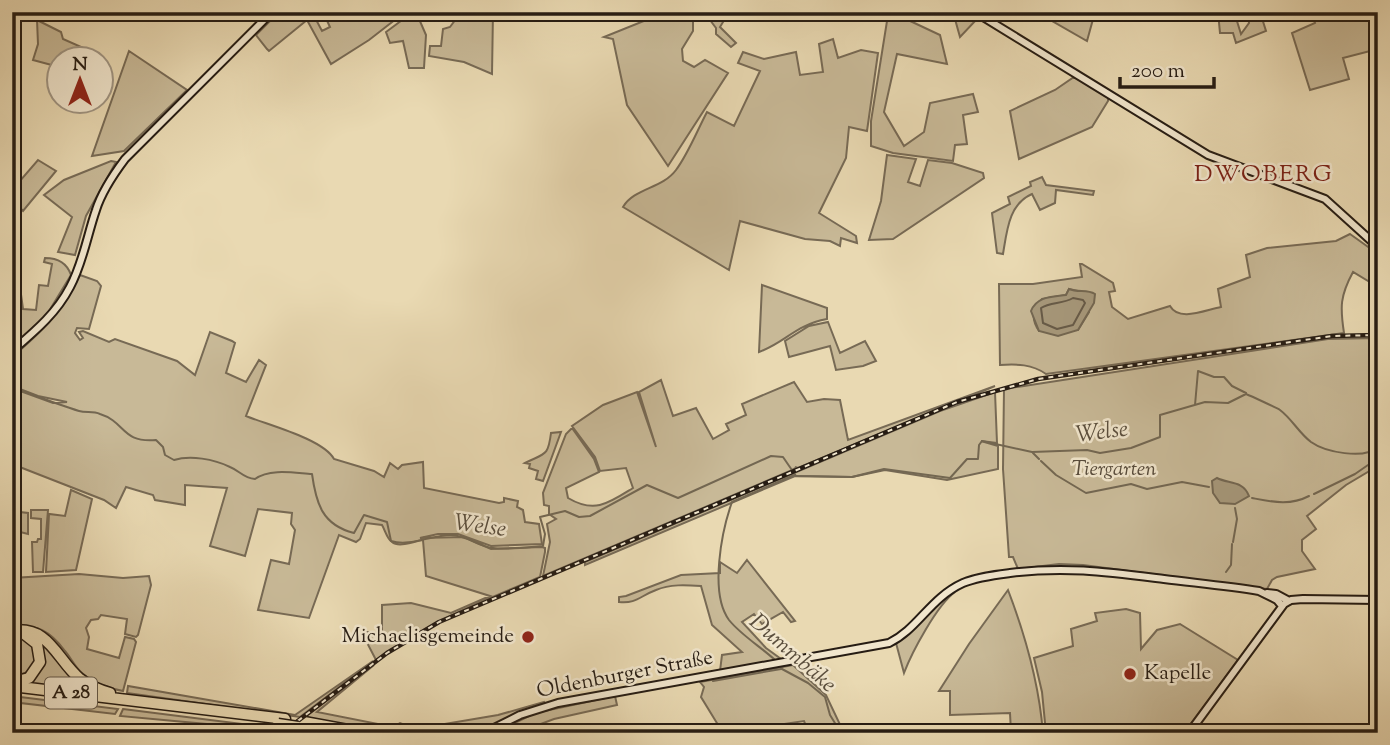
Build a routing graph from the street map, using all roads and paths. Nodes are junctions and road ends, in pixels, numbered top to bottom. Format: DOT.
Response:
graph roads {
  1 [pos="272,12"];
  2 [pos="975,12"];
  3 [pos="1378,249"];
  4 [pos="12,351"];
  5 [pos="1265,593"];
  6 [pos="1378,600"];
  7 [pos="1289,601"];
  8 [pos="1282,606"];
  9 [pos="12,631"];
  10 [pos="12,686"];
  11 [pos="130,700"];
  12 [pos="281,722"];
  13 [pos="301,724"];
  14 [pos="337,733"];
  15 [pos="364,733"];
  16 [pos="484,733"];
  17 [pos="1189,733"];
  1 -- 4 [label="main road"];
  2 -- 3 [label="main road"];
  5 -- 7 [label="main road, Oldenburger Straße"];
  5 -- 8 [label="main road"];
  5 -- 16 [label="main road, Oldenburger Straße"];
  6 -- 7 [label="main road"];
  7 -- 8 [label="main road"];
  8 -- 17 [label="main road"];
  9 -- 10 [label="highway"];
  9 -- 11 [label="highway"];
  10 -- 11 [label="highway, A 28"];
  10 -- 12 [label="highway, A 28"];
  11 -- 12 [label="highway, A 28"];
  12 -- 13 [label="highway, A 28, bridge"];
  13 -- 14 [label="highway, A 28"];
  13 -- 15 [label="highway, A 28"];
}
